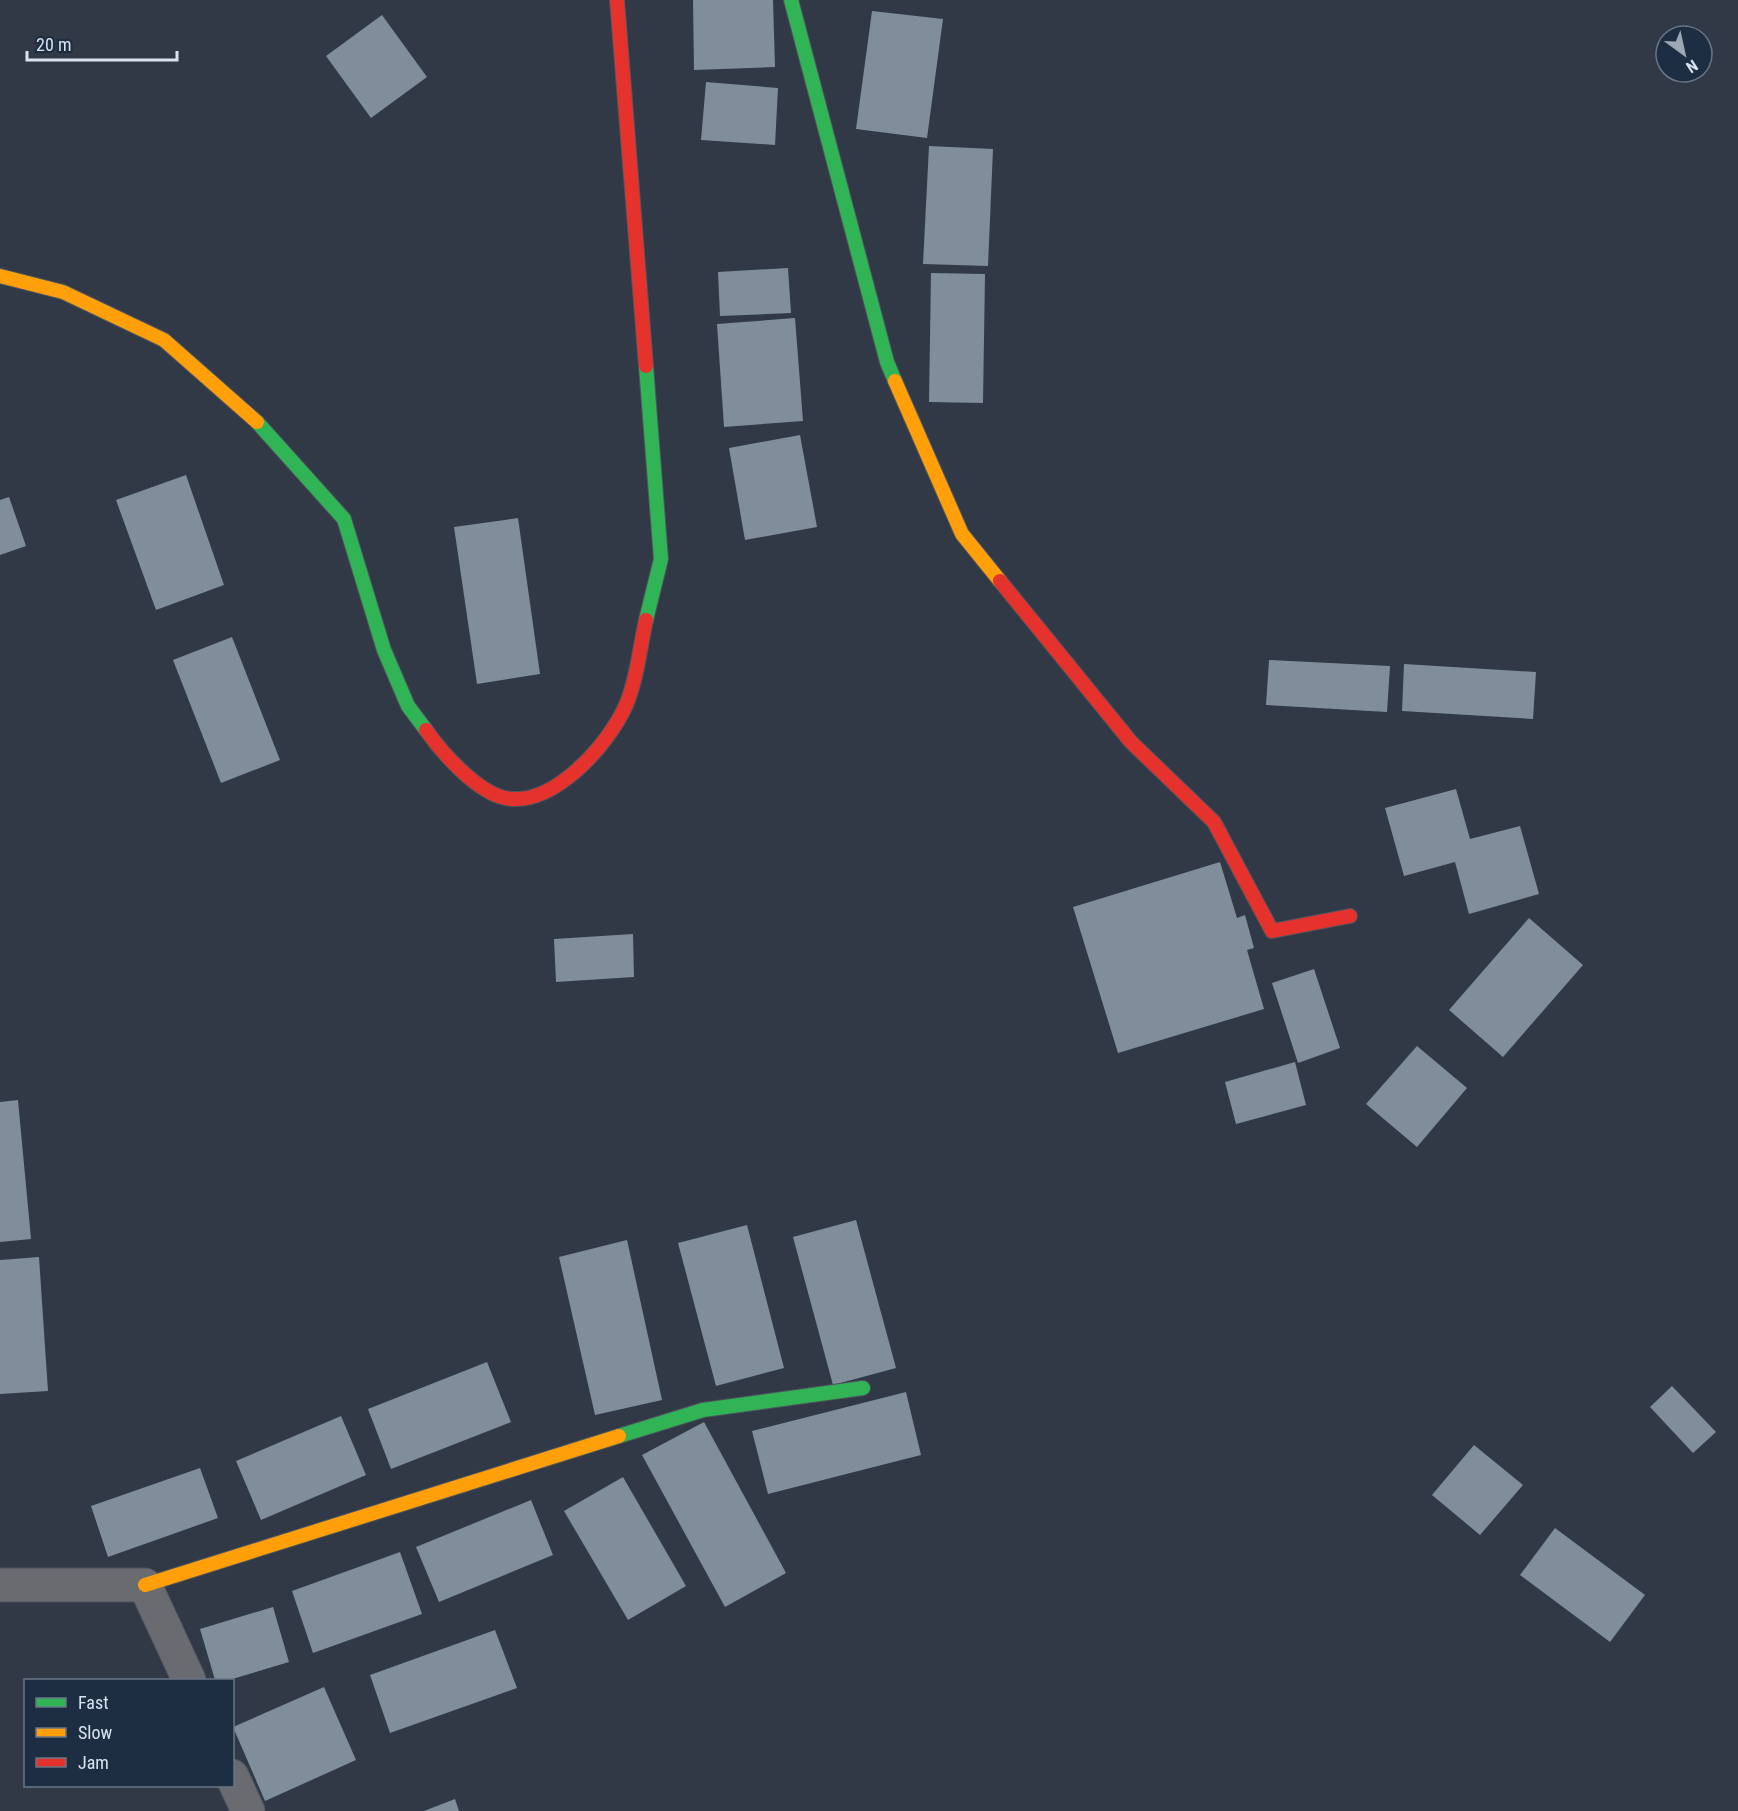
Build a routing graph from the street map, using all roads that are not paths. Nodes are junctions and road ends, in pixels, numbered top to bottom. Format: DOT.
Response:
graph roads {
  1 [pos="617,0"];
  2 [pos="791,0"];
  3 [pos="0,276"];
  4 [pos="1350,916"];
  5 [pos="863,1389"];
  6 [pos="0,1585"];
  7 [pos="145,1585"];
  8 [pos="189,1679"];
  9 [pos="234,1780"];
  10 [pos="249,1811"];
  1 -- 3 [label="street"];
  2 -- 4 [label="street"];
  5 -- 7 [label="street"];
  6 -- 7 [label="street"];
  7 -- 8 [label="street"];
  9 -- 10 [label="street"];
}
